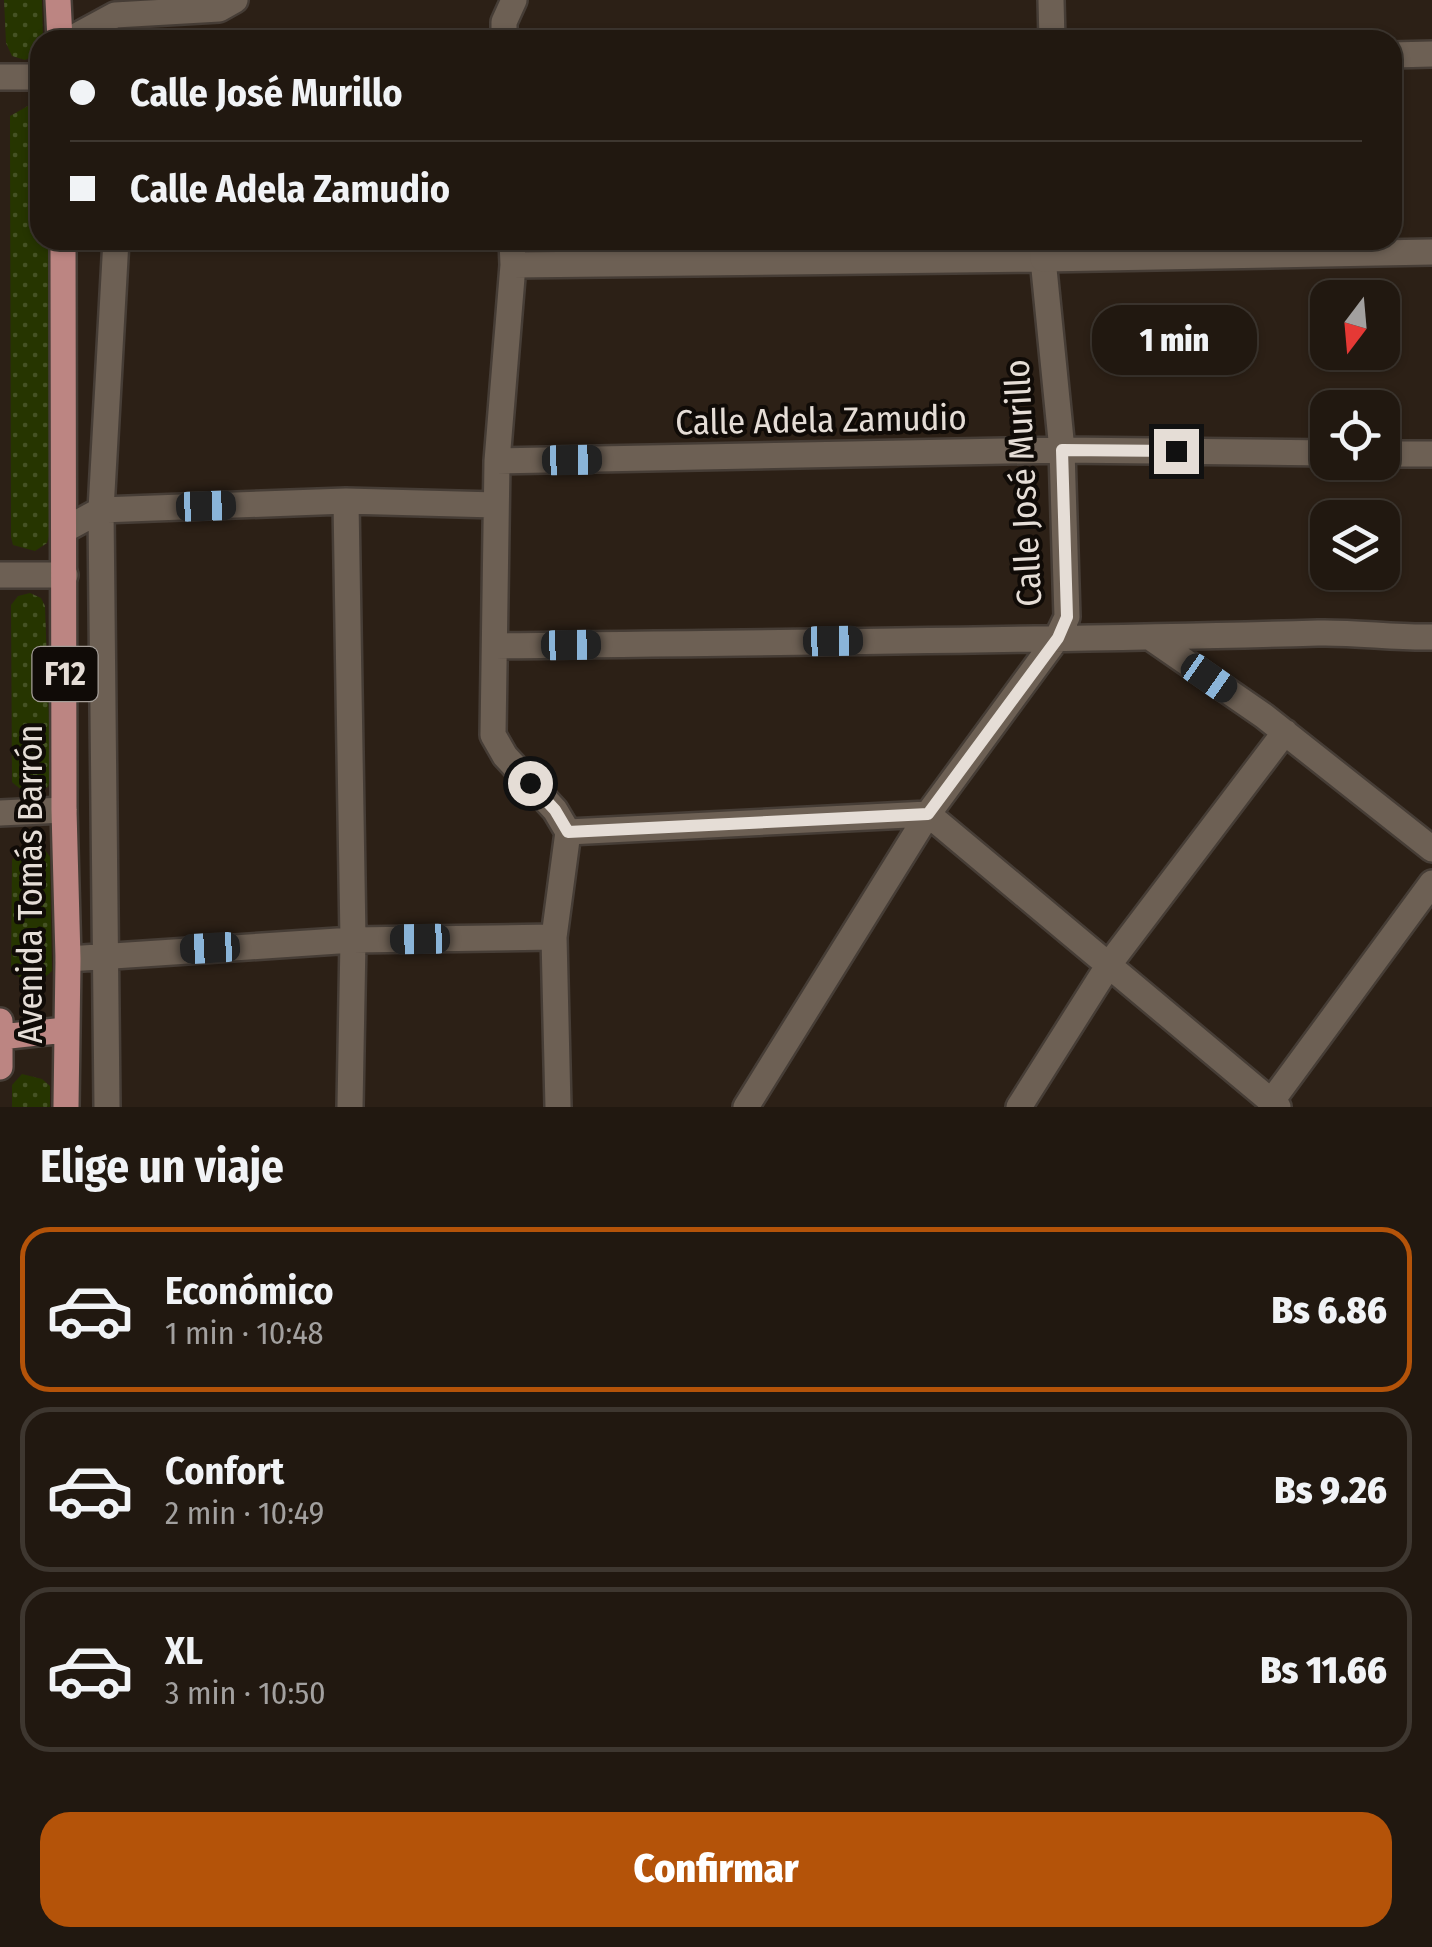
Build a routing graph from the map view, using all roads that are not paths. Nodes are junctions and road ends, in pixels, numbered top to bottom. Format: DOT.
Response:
graph roads {
  1 [pos="58,0"];
  2 [pos="235,0"];
  3 [pos="514,0"];
  4 [pos="1051,0"];
  5 [pos="116,18"];
  6 [pos="60,30"];
  7 [pos="90,30"];
  8 [pos="504,30"];
  9 [pos="1052,30"];
  10 [pos="1402,54"];
  11 [pos="1432,54"];
  12 [pos="0,77"];
  13 [pos="30,78"];
  14 [pos="63,250"];
  15 [pos="115,250"];
  16 [pos="911,250"];
  17 [pos="1044,250"];
  18 [pos="1173,250"];
  19 [pos="1432,252"];
  20 [pos="512,253"];
  21 [pos="1062,450"];
  22 [pos="1310,453"];
  23 [pos="1400,454"];
  24 [pos="1432,454"];
  25 [pos="497,462"];
  26 [pos="346,501"];
  27 [pos="496,506"];
  28 [pos="101,510"];
  29 [pos="66,529"];
  30 [pos="0,575"];
  31 [pos="65,575"];
  32 [pos="1432,637"];
  33 [pos="1058,638"];
  34 [pos="1154,640"];
  35 [pos="496,646"];
  36 [pos="1285,732"];
  37 [pos="64,810"];
  38 [pos="0,813"];
  39 [pos="928,814"];
  40 [pos="568,832"];
  41 [pos="1432,849"];
  42 [pos="1432,882"];
  43 [pos="554,937"];
  44 [pos="354,940"];
  45 [pos="103,954"];
  46 [pos="68,958"];
  47 [pos="1110,963"];
  48 [pos="0,1021"];
  49 [pos="66,1030"];
  50 [pos="0,1037"];
  51 [pos="0,1068"];
  52 [pos="1275,1104"];
  53 [pos="66,1107"];
  54 [pos="106,1107"];
  55 [pos="350,1107"];
  56 [pos="558,1107"];
  57 [pos="746,1107"];
  58 [pos="1019,1107"];
  1 -- 6 [label="main road"];
  2 -- 5 [label="street"];
  3 -- 8 [label="street"];
  4 -- 9 [label="street"];
  5 -- 7 [label="street"];
  10 -- 11 [label="street"];
  12 -- 13 [label="street"];
  14 -- 29 [label="main road, Avenida Tomás Barrón / F12"];
  15 -- 28 [label="street"];
  16 -- 20 [label="street"];
  17 -- 21 [label="street, Calle José Murillo"];
  18 -- 19 [label="street"];
  20 -- 25 [label="street"];
  21 -- 22 [label="street, Calle Adela Zamudio"];
  21 -- 25 [label="street, Calle Adela Zamudio"];
  21 -- 33 [label="street, Calle José Murillo"];
  23 -- 24 [label="street"];
  25 -- 27 [label="street"];
  26 -- 27 [label="street"];
  26 -- 28 [label="street"];
  26 -- 44 [label="street"];
  27 -- 35 [label="street"];
  28 -- 29 [label="street"];
  28 -- 45 [label="street"];
  29 -- 31 [label="main road, Avenida Tomás Barrón / F12"];
  30 -- 31 [label="street"];
  31 -- 37 [label="main road, Avenida Tomás Barrón / F12"];
  32 -- 34 [label="street"];
  33 -- 34 [label="street"];
  33 -- 35 [label="street"];
  33 -- 39 [label="street, Calle José Murillo"];
  34 -- 36 [label="street"];
  35 -- 40 [label="street"];
  36 -- 41 [label="street"];
  36 -- 47 [label="street"];
  37 -- 38 [label="street"];
  37 -- 46 [label="main road, Avenida Tomás Barrón / F12"];
  39 -- 40 [label="street"];
  39 -- 47 [label="street"];
  39 -- 57 [label="street, Calle José Murillo"];
  40 -- 43 [label="street"];
  42 -- 52 [label="street"];
  43 -- 44 [label="street"];
  43 -- 56 [label="street"];
  44 -- 45 [label="street"];
  44 -- 55 [label="street"];
  45 -- 46 [label="street"];
  45 -- 54 [label="street"];
  46 -- 49 [label="main road, Avenida Tomás Barrón / F12"];
  47 -- 52 [label="street"];
  47 -- 58 [label="street"];
  48 -- 50 [label="main road, Avenida Tomás Barrón"];
  49 -- 50 [label="main road"];
  49 -- 53 [label="main road, Avenida Tomás Barrón / F12"];
  50 -- 51 [label="main road, Avenida Tomás Barrón"];
}
